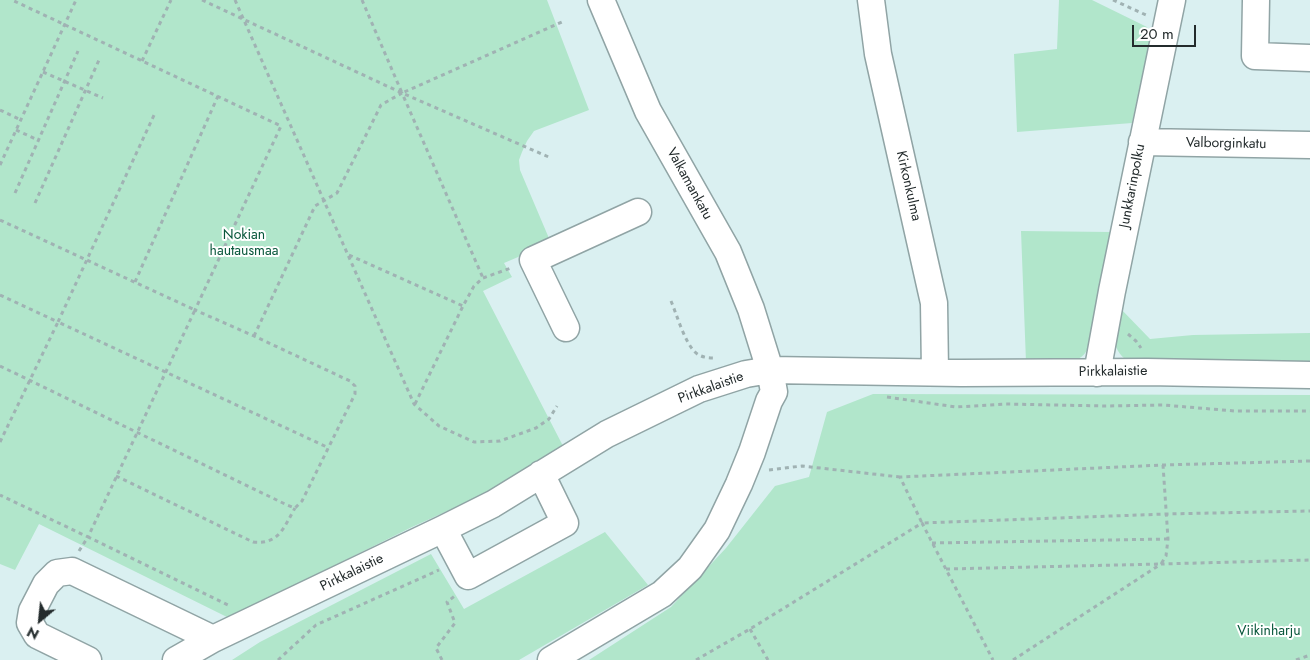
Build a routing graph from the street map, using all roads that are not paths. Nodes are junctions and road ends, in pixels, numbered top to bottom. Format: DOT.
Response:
graph roads {
  1 [pos="601,0"];
  2 [pos="871,0"];
  3 [pos="1256,0"];
  4 [pos="1169,12"];
  5 [pos="1310,58"];
  6 [pos="1142,142"];
  7 [pos="1310,145"];
  8 [pos="638,212"];
  9 [pos="566,328"];
  10 [pos="770,370"];
  11 [pos="935,372"];
  12 [pos="1098,372"];
  13 [pos="1310,375"];
  14 [pos="541,474"];
  15 [pos="443,529"];
  16 [pos="213,639"];
  17 [pos="88,660"];
  18 [pos="176,660"];
  19 [pos="551,660"];
  1 -- 10 [label="street, Valkamankatu"];
  2 -- 11 [label="street, Kirkonkulma"];
  3 -- 5 [label="street"];
  4 -- 6 [label="street, Junkkarinpolku"];
  6 -- 7 [label="street, Valborginkatu"];
  6 -- 12 [label="street, Junkkarinpolku"];
  8 -- 9 [label="street"];
  10 -- 11 [label="street, Pirkkalaistie"];
  10 -- 14 [label="street, Pirkkalaistie"];
  10 -- 19 [label="street, Valkamankatu"];
  11 -- 12 [label="street, Pirkkalaistie"];
  12 -- 13 [label="street, Pirkkalaistie"];
  14 -- 15 [label="street, Pirkkalaistie"];
  14 -- 15 [label="street"];
  15 -- 16 [label="street, Pirkkalaistie"];
  16 -- 17 [label="street"];
  16 -- 18 [label="street, Pirkkalaistie"];
}
